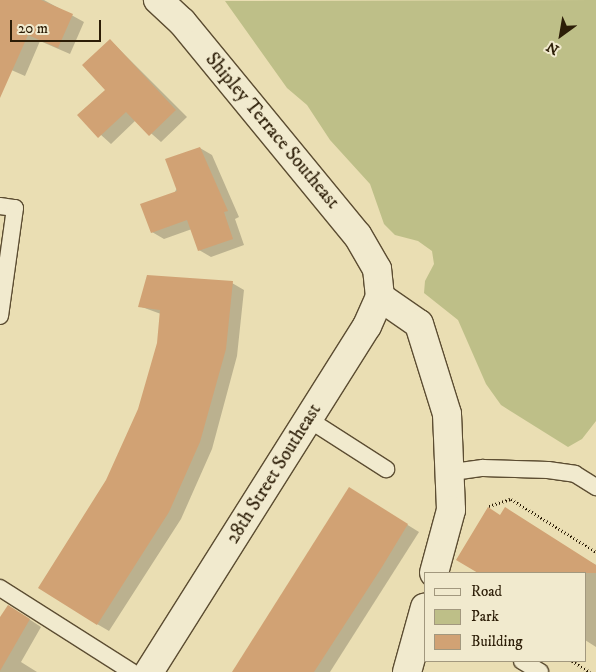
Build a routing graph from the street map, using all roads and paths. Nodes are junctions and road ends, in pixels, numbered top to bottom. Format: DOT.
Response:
graph roads {
  1 [pos="158,0"];
  2 [pos="0,206"];
  3 [pos="378,269"];
  4 [pos="380,297"];
  5 [pos="0,316"];
  6 [pos="308,419"];
  7 [pos="386,469"];
  8 [pos="453,472"];
  9 [pos="596,487"];
  10 [pos="489,506"];
  11 [pos="596,552"];
  12 [pos="434,572"];
  13 [pos="0,588"];
  14 [pos="424,611"];
  15 [pos="524,662"];
  16 [pos="574,662"];
  17 [pos="132,672"];
  18 [pos="149,672"];
  19 [pos="407,672"];
  20 [pos="540,672"];
  21 [pos="590,672"];
  1 -- 3 [label="street, Shipley Terrace Southeast"];
  2 -- 5 [label="lane"];
  3 -- 4 [label="street, 28th Street Southeast"];
  4 -- 6 [label="street, 28th Street Southeast"];
  4 -- 8 [label="street"];
  6 -- 7 [label="lane"];
  6 -- 18 [label="street, 28th Street Southeast"];
  8 -- 9 [label="lane"];
  8 -- 12 [label="street"];
  10 -- 11 [label="path"];
  13 -- 17 [label="lane"];
  14 -- 19 [label="street"];
  15 -- 20 [label="lane"];
  16 -- 21 [label="path"];
}
